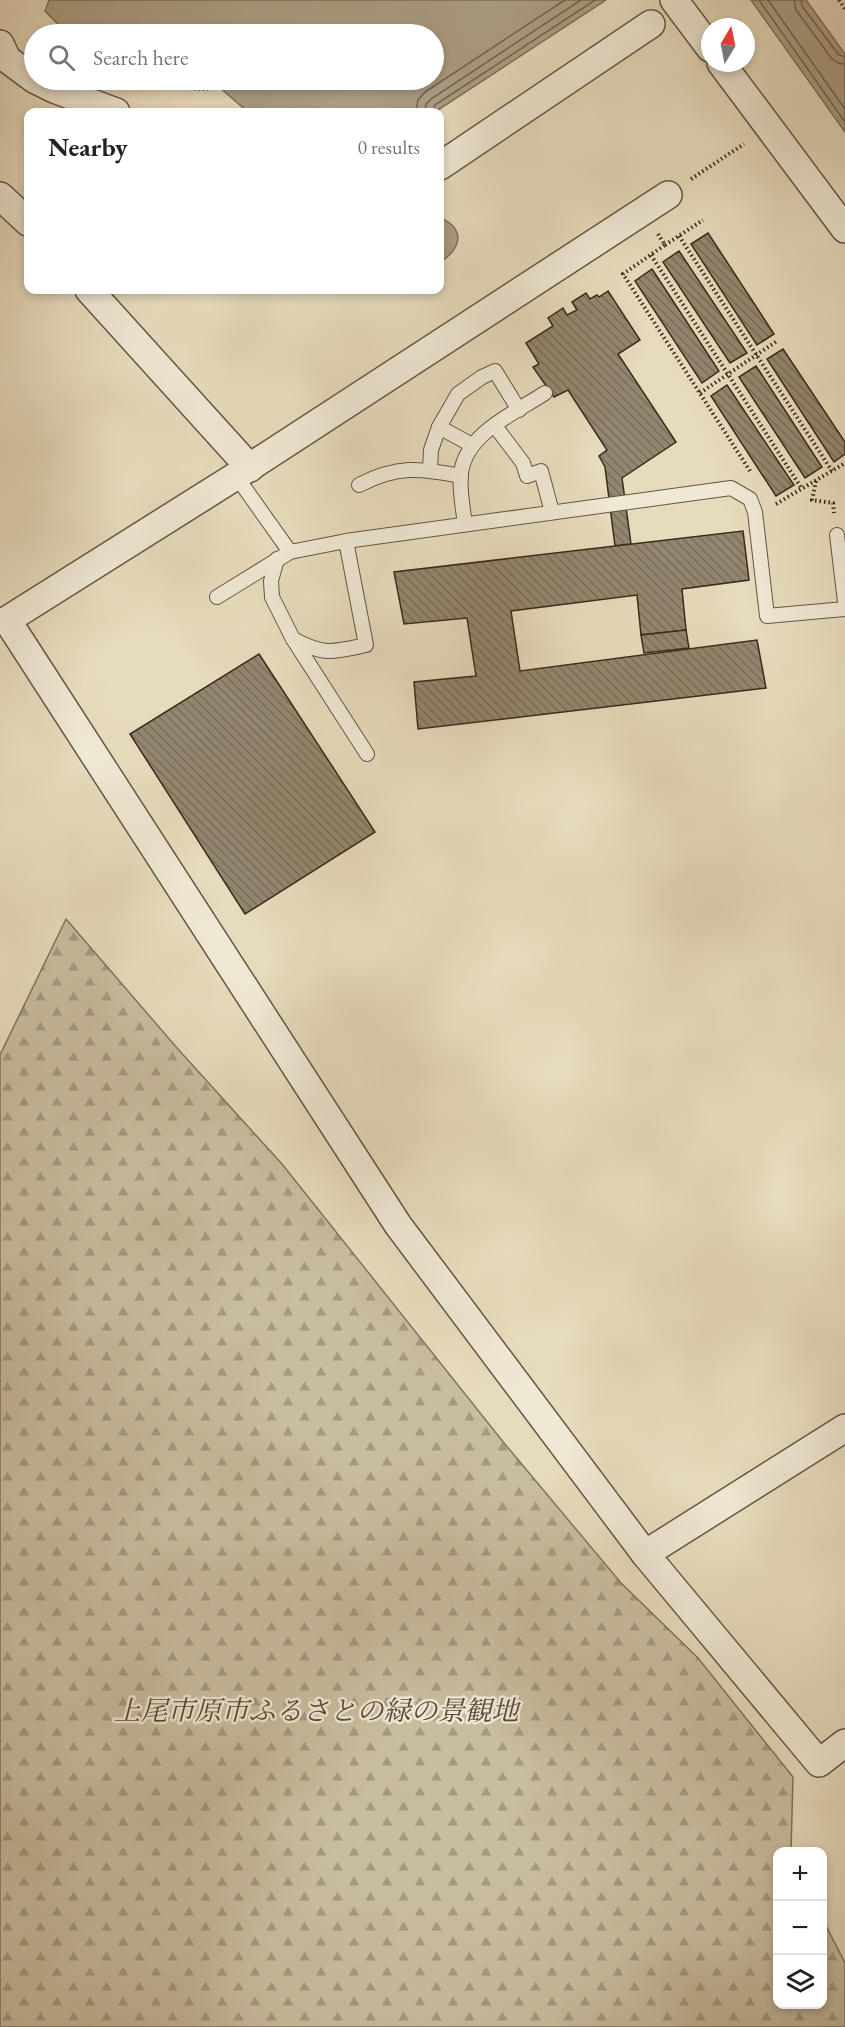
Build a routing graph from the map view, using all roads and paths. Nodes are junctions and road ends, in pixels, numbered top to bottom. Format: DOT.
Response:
graph roads {
  1 [pos="674,0"];
  2 [pos="839,0"];
  3 [pos="845,9"];
  4 [pos="651,24"];
  5 [pos="701,36"];
  6 [pos="0,44"];
  7 [pos="24,71"];
  8 [pos="728,72"];
  9 [pos="57,90"];
  10 [pos="105,108"];
  11 [pos="769,127"];
  12 [pos="444,163"];
  13 [pos="668,195"];
  14 [pos="0,196"];
  15 [pos="643,211"];
  16 [pos="24,218"];
  17 [pos="703,220"];
  18 [pos="845,229"];
  19 [pos="679,236"];
  20 [pos="665,245"];
  21 [pos="651,255"];
  22 [pos="92,294"];
  23 [pos="777,341"];
  24 [pos="756,355"];
  25 [pos="728,374"];
  26 [pos="545,393"];
  27 [pos="700,393"];
  28 [pos="519,410"];
  29 [pos="495,426"];
  30 [pos="439,427"];
  31 [pos="472,445"];
  32 [pos="845,463"];
  33 [pos="430,470"];
  34 [pos="832,471"];
  35 [pos="243,472"];
  36 [pos="461,476"];
  37 [pos="754,478"];
  38 [pos="817,480"];
  39 [pos="359,485"];
  40 [pos="802,489"];
  41 [pos="773,507"];
  42 [pos="552,512"];
  43 [pos="465,524"];
  44 [pos="837,535"];
  45 [pos="346,541"];
  46 [pos="284,556"];
  47 [pos="217,597"];
  48 [pos="845,602"];
  49 [pos="845,609"];
  50 [pos="293,639"];
  51 [pos="367,754"];
  52 [pos="845,1428"];
  53 [pos="645,1554"];
  54 [pos="845,1743"];
  1 -- 5 [label="street"];
  2 -- 3 [label="path"];
  4 -- 12 [label="street"];
  6 -- 7 [label="street"];
  8 -- 11 [label="street"];
  9 -- 10 [label="street"];
  11 -- 13 [label="path"];
  11 -- 18 [label="street"];
  13 -- 15 [label="street"];
  14 -- 16 [label="street"];
  15 -- 20 [label="path"];
  15 -- 35 [label="street"];
  17 -- 19 [label="path"];
  19 -- 20 [label="path"];
  19 -- 24 [label="path"];
  20 -- 21 [label="path"];
  21 -- 25 [label="path"];
  21 -- 27 [label="path"];
  22 -- 35 [label="street"];
  23 -- 24 [label="path"];
  24 -- 25 [label="path"];
  24 -- 34 [label="path"];
  25 -- 27 [label="path"];
  25 -- 40 [label="path"];
  26 -- 28 [label="lane"];
  27 -- 37 [label="path"];
  28 -- 29 [label="lane"];
  28 -- 30 [label="lane"];
  29 -- 31 [label="lane"];
  29 -- 42 [label="lane"];
  30 -- 31 [label="lane"];
  30 -- 33 [label="lane"];
  31 -- 36 [label="lane"];
  32 -- 34 [label="path"];
  33 -- 36 [label="lane"];
  33 -- 39 [label="lane"];
  34 -- 38 [label="path"];
  35 -- 46 [label="lane"];
  35 -- 53 [label="street"];
  36 -- 43 [label="lane"];
  38 -- 40 [label="path"];
  38 -- 44 [label="path"];
  40 -- 41 [label="path"];
  42 -- 43 [label="lane"];
  42 -- 49 [label="lane"];
  43 -- 45 [label="lane"];
  44 -- 48 [label="lane"];
  45 -- 46 [label="lane"];
  45 -- 50 [label="lane"];
  46 -- 47 [label="lane"];
  46 -- 50 [label="lane"];
  50 -- 51 [label="lane"];
  52 -- 53 [label="street"];
  53 -- 54 [label="street"];
}
